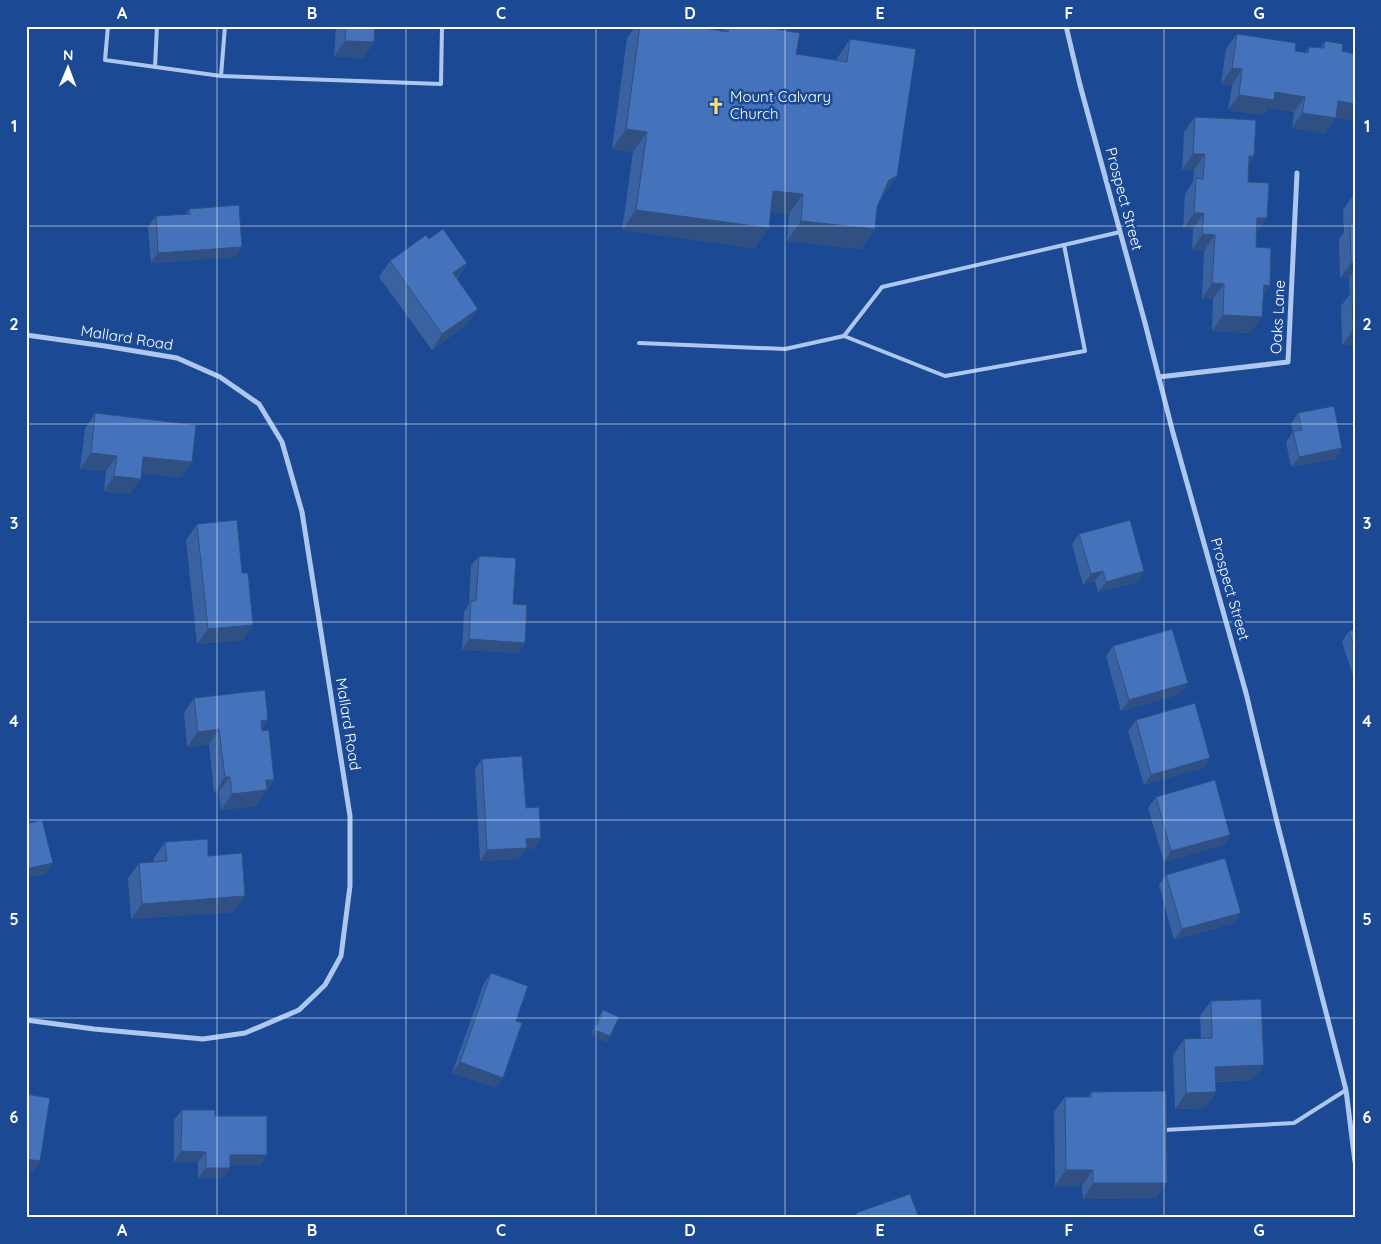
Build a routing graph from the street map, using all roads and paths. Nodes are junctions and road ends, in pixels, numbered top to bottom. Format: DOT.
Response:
graph roads {
  1 [pos="108,26"];
  2 [pos="157,26"];
  3 [pos="225,26"];
  4 [pos="442,26"];
  5 [pos="846,26"];
  6 [pos="860,26"];
  7 [pos="1066,26"];
  8 [pos="155,67"];
  9 [pos="221,76"];
  10 [pos="1297,173"];
  11 [pos="1120,232"];
  12 [pos="1064,245"];
  13 [pos="26,335"];
  14 [pos="844,336"];
  15 [pos="639,342"];
  16 [pos="1159,377"];
  17 [pos="26,1020"];
  18 [pos="1346,1090"];
  19 [pos="1162,1130"];
  20 [pos="1355,1162"];
  1 -- 8 [label="lane"];
  2 -- 8 [label="lane"];
  3 -- 9 [label="lane"];
  4 -- 9 [label="lane"];
  5 -- 6 [label="lane"];
  7 -- 11 [label="street, Prospect Street"];
  8 -- 9 [label="lane"];
  10 -- 16 [label="street, Oaks Lane"];
  11 -- 12 [label="lane"];
  11 -- 16 [label="street, Prospect Street"];
  12 -- 14 [label="lane"];
  12 -- 14 [label="lane"];
  13 -- 17 [label="street, Mallard Road"];
  14 -- 15 [label="lane"];
  16 -- 18 [label="street, Prospect Street"];
  18 -- 19 [label="lane"];
  18 -- 20 [label="street, Prospect Street"];
}
